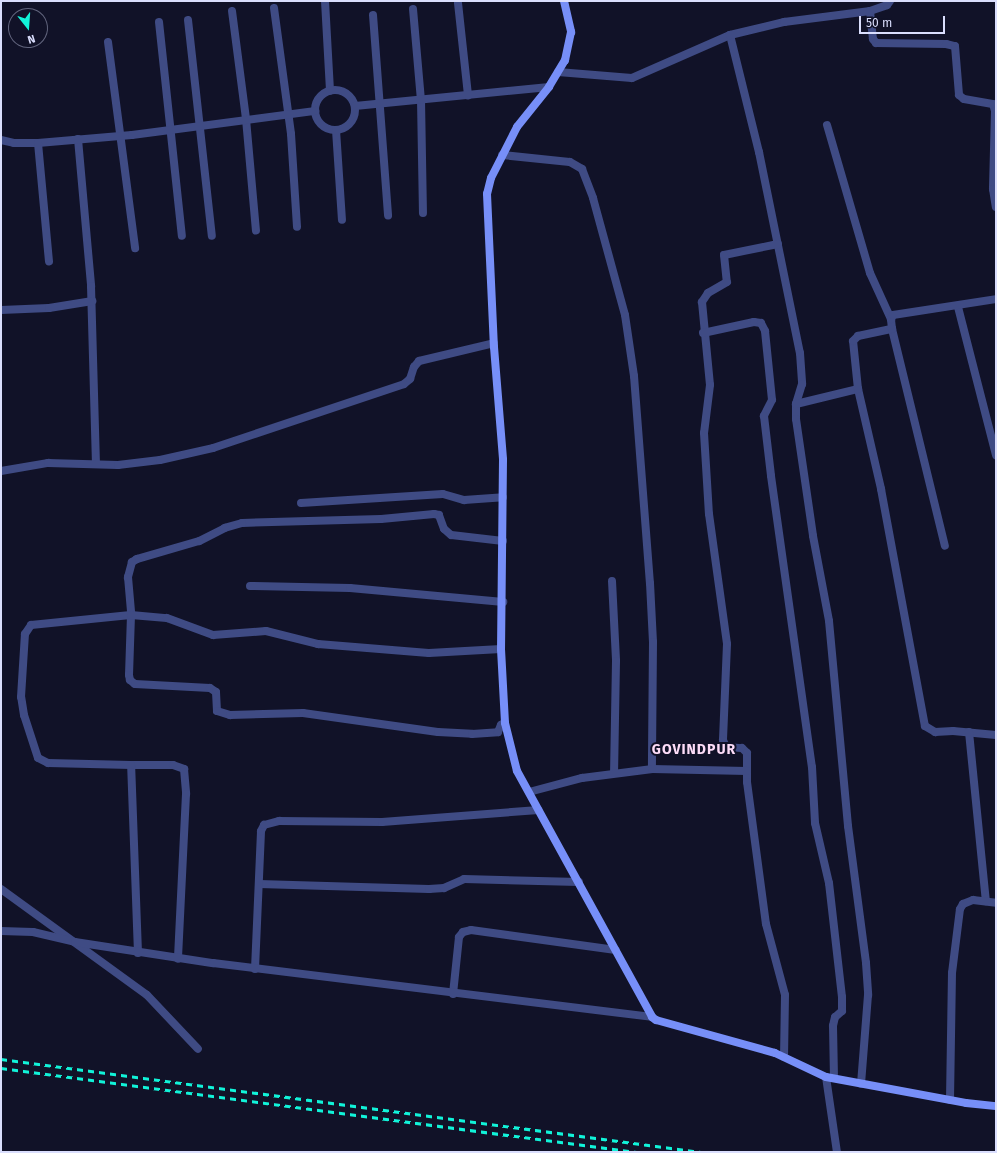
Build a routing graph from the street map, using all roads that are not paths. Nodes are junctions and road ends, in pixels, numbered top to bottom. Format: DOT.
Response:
graph roads {
  1 [pos="325,1"];
  2 [pos="564,1"];
  3 [pos="890,1"];
  4 [pos="458,3"];
  5 [pos="274,8"];
  6 [pos="413,9"];
  7 [pos="232,11"];
  8 [pos="870,11"];
  9 [pos="373,15"];
  10 [pos="188,20"];
  11 [pos="159,22"];
  12 [pos="730,35"];
  13 [pos="108,42"];
  14 [pos="558,72"];
  15 [pos="549,87"];
  16 [pos="330,91"];
  17 [pos="468,95"];
  18 [pos="421,100"];
  19 [pos="380,103"];
  20 [pos="355,106"];
  21 [pos="315,111"];
  22 [pos="289,115"];
  23 [pos="246,120"];
  24 [pos="202,125"];
  25 [pos="826,125"];
  26 [pos="171,130"];
  27 [pos="336,130"];
  28 [pos="120,135"];
  29 [pos="78,139"];
  30 [pos="1,140"];
  31 [pos="38,143"];
  32 [pos="502,155"];
  33 [pos="996,207"];
  34 [pos="423,213"];
  35 [pos="388,215"];
  36 [pos="342,220"];
  37 [pos="297,227"];
  38 [pos="256,231"];
  39 [pos="182,236"];
  40 [pos="212,236"];
  41 [pos="778,244"];
  42 [pos="135,248"];
  43 [pos="49,261"];
  44 [pos="996,299"];
  45 [pos="92,301"];
  46 [pos="958,307"];
  47 [pos="1,310"];
  48 [pos="891,319"];
  49 [pos="892,329"];
  50 [pos="704,333"];
  51 [pos="494,343"];
  52 [pos="858,388"];
  53 [pos="796,404"];
  54 [pos="996,455"];
  55 [pos="96,463"];
  56 [pos="1,471"];
  57 [pos="503,497"];
  58 [pos="301,503"];
  59 [pos="503,541"];
  60 [pos="945,546"];
  61 [pos="612,581"];
  62 [pos="250,586"];
  63 [pos="503,602"];
  64 [pos="131,615"];
  65 [pos="502,649"];
  66 [pos="505,723"];
  67 [pos="969,732"];
  68 [pos="996,735"];
  69 [pos="131,765"];
  70 [pos="652,769"];
  71 [pos="747,771"];
  72 [pos="614,773"];
  73 [pos="529,792"];
  74 [pos="539,810"];
  75 [pos="578,882"];
  76 [pos="259,884"];
  77 [pos="1,889"];
  78 [pos="986,902"];
  79 [pos="996,903"];
  80 [pos="1,931"];
  81 [pos="75,942"];
  82 [pos="616,950"];
  83 [pos="138,953"];
  84 [pos="178,959"];
  85 [pos="255,969"];
  86 [pos="453,994"];
  87 [pos="652,1017"];
  88 [pos="198,1049"];
  89 [pos="784,1057"];
  90 [pos="826,1076"];
  91 [pos="834,1078"];
  92 [pos="861,1084"];
  93 [pos="950,1100"];
  94 [pos="996,1106"];
  95 [pos="837,1152"];
  1 -- 16 [label="street"];
  2 -- 14 [label="main road"];
  3 -- 8 [label="street"];
  4 -- 17 [label="street"];
  5 -- 22 [label="street"];
  6 -- 18 [label="street"];
  7 -- 23 [label="street"];
  8 -- 12 [label="street"];
  8 -- 33 [label="street"];
  9 -- 19 [label="street"];
  10 -- 24 [label="street"];
  11 -- 26 [label="street"];
  12 -- 14 [label="street"];
  12 -- 41 [label="street"];
  13 -- 28 [label="street"];
  14 -- 15 [label="main road"];
  15 -- 17 [label="street"];
  15 -- 32 [label="main road"];
  16 -- 20 [label="street"];
  16 -- 21 [label="street"];
  17 -- 18 [label="street"];
  18 -- 19 [label="street"];
  18 -- 34 [label="street"];
  19 -- 20 [label="street"];
  19 -- 35 [label="street"];
  20 -- 27 [label="street"];
  21 -- 22 [label="street"];
  21 -- 27 [label="street"];
  22 -- 23 [label="street"];
  22 -- 37 [label="street"];
  23 -- 24 [label="street"];
  23 -- 38 [label="street"];
  24 -- 26 [label="street"];
  24 -- 40 [label="street"];
  25 -- 48 [label="street"];
  26 -- 28 [label="street"];
  26 -- 39 [label="street"];
  27 -- 36 [label="street"];
  28 -- 29 [label="street"];
  28 -- 42 [label="street"];
  29 -- 31 [label="street"];
  29 -- 45 [label="street"];
  30 -- 31 [label="street"];
  31 -- 43 [label="street"];
  32 -- 51 [label="main road"];
  32 -- 70 [label="street"];
  41 -- 50 [label="street"];
  41 -- 53 [label="street"];
  44 -- 46 [label="street"];
  45 -- 47 [label="street"];
  45 -- 55 [label="street"];
  46 -- 48 [label="street"];
  46 -- 54 [label="street"];
  48 -- 49 [label="street"];
  49 -- 52 [label="street"];
  49 -- 60 [label="street"];
  50 -- 71 [label="street"];
  50 -- 91 [label="street"];
  51 -- 55 [label="street"];
  51 -- 57 [label="main road"];
  52 -- 53 [label="street"];
  52 -- 67 [label="street"];
  53 -- 92 [label="street"];
  55 -- 56 [label="street"];
  57 -- 58 [label="street"];
  57 -- 59 [label="main road"];
  59 -- 63 [label="main road"];
  59 -- 64 [label="street"];
  61 -- 72 [label="street"];
  62 -- 63 [label="street"];
  63 -- 65 [label="main road"];
  64 -- 65 [label="street"];
  64 -- 66 [label="street"];
  64 -- 69 [label="street"];
  65 -- 66 [label="main road"];
  66 -- 73 [label="main road"];
  67 -- 68 [label="street"];
  67 -- 78 [label="street"];
  69 -- 83 [label="street"];
  69 -- 84 [label="street"];
  70 -- 71 [label="street"];
  70 -- 72 [label="street"];
  71 -- 89 [label="street"];
  72 -- 73 [label="street"];
  73 -- 74 [label="main road"];
  74 -- 75 [label="main road"];
  74 -- 76 [label="street"];
  75 -- 76 [label="street"];
  75 -- 82 [label="main road"];
  76 -- 85 [label="street"];
  77 -- 81 [label="street"];
  78 -- 79 [label="street"];
  78 -- 93 [label="street"];
  80 -- 81 [label="street"];
  81 -- 83 [label="street"];
  81 -- 88 [label="street"];
  82 -- 86 [label="street"];
  82 -- 87 [label="main road"];
  83 -- 84 [label="street"];
  84 -- 85 [label="street"];
  85 -- 86 [label="street"];
  86 -- 87 [label="street"];
  87 -- 89 [label="main road"];
  89 -- 90 [label="main road"];
  90 -- 91 [label="main road"];
  90 -- 95 [label="street"];
  91 -- 92 [label="main road"];
  92 -- 93 [label="main road"];
  93 -- 94 [label="main road"];
}
